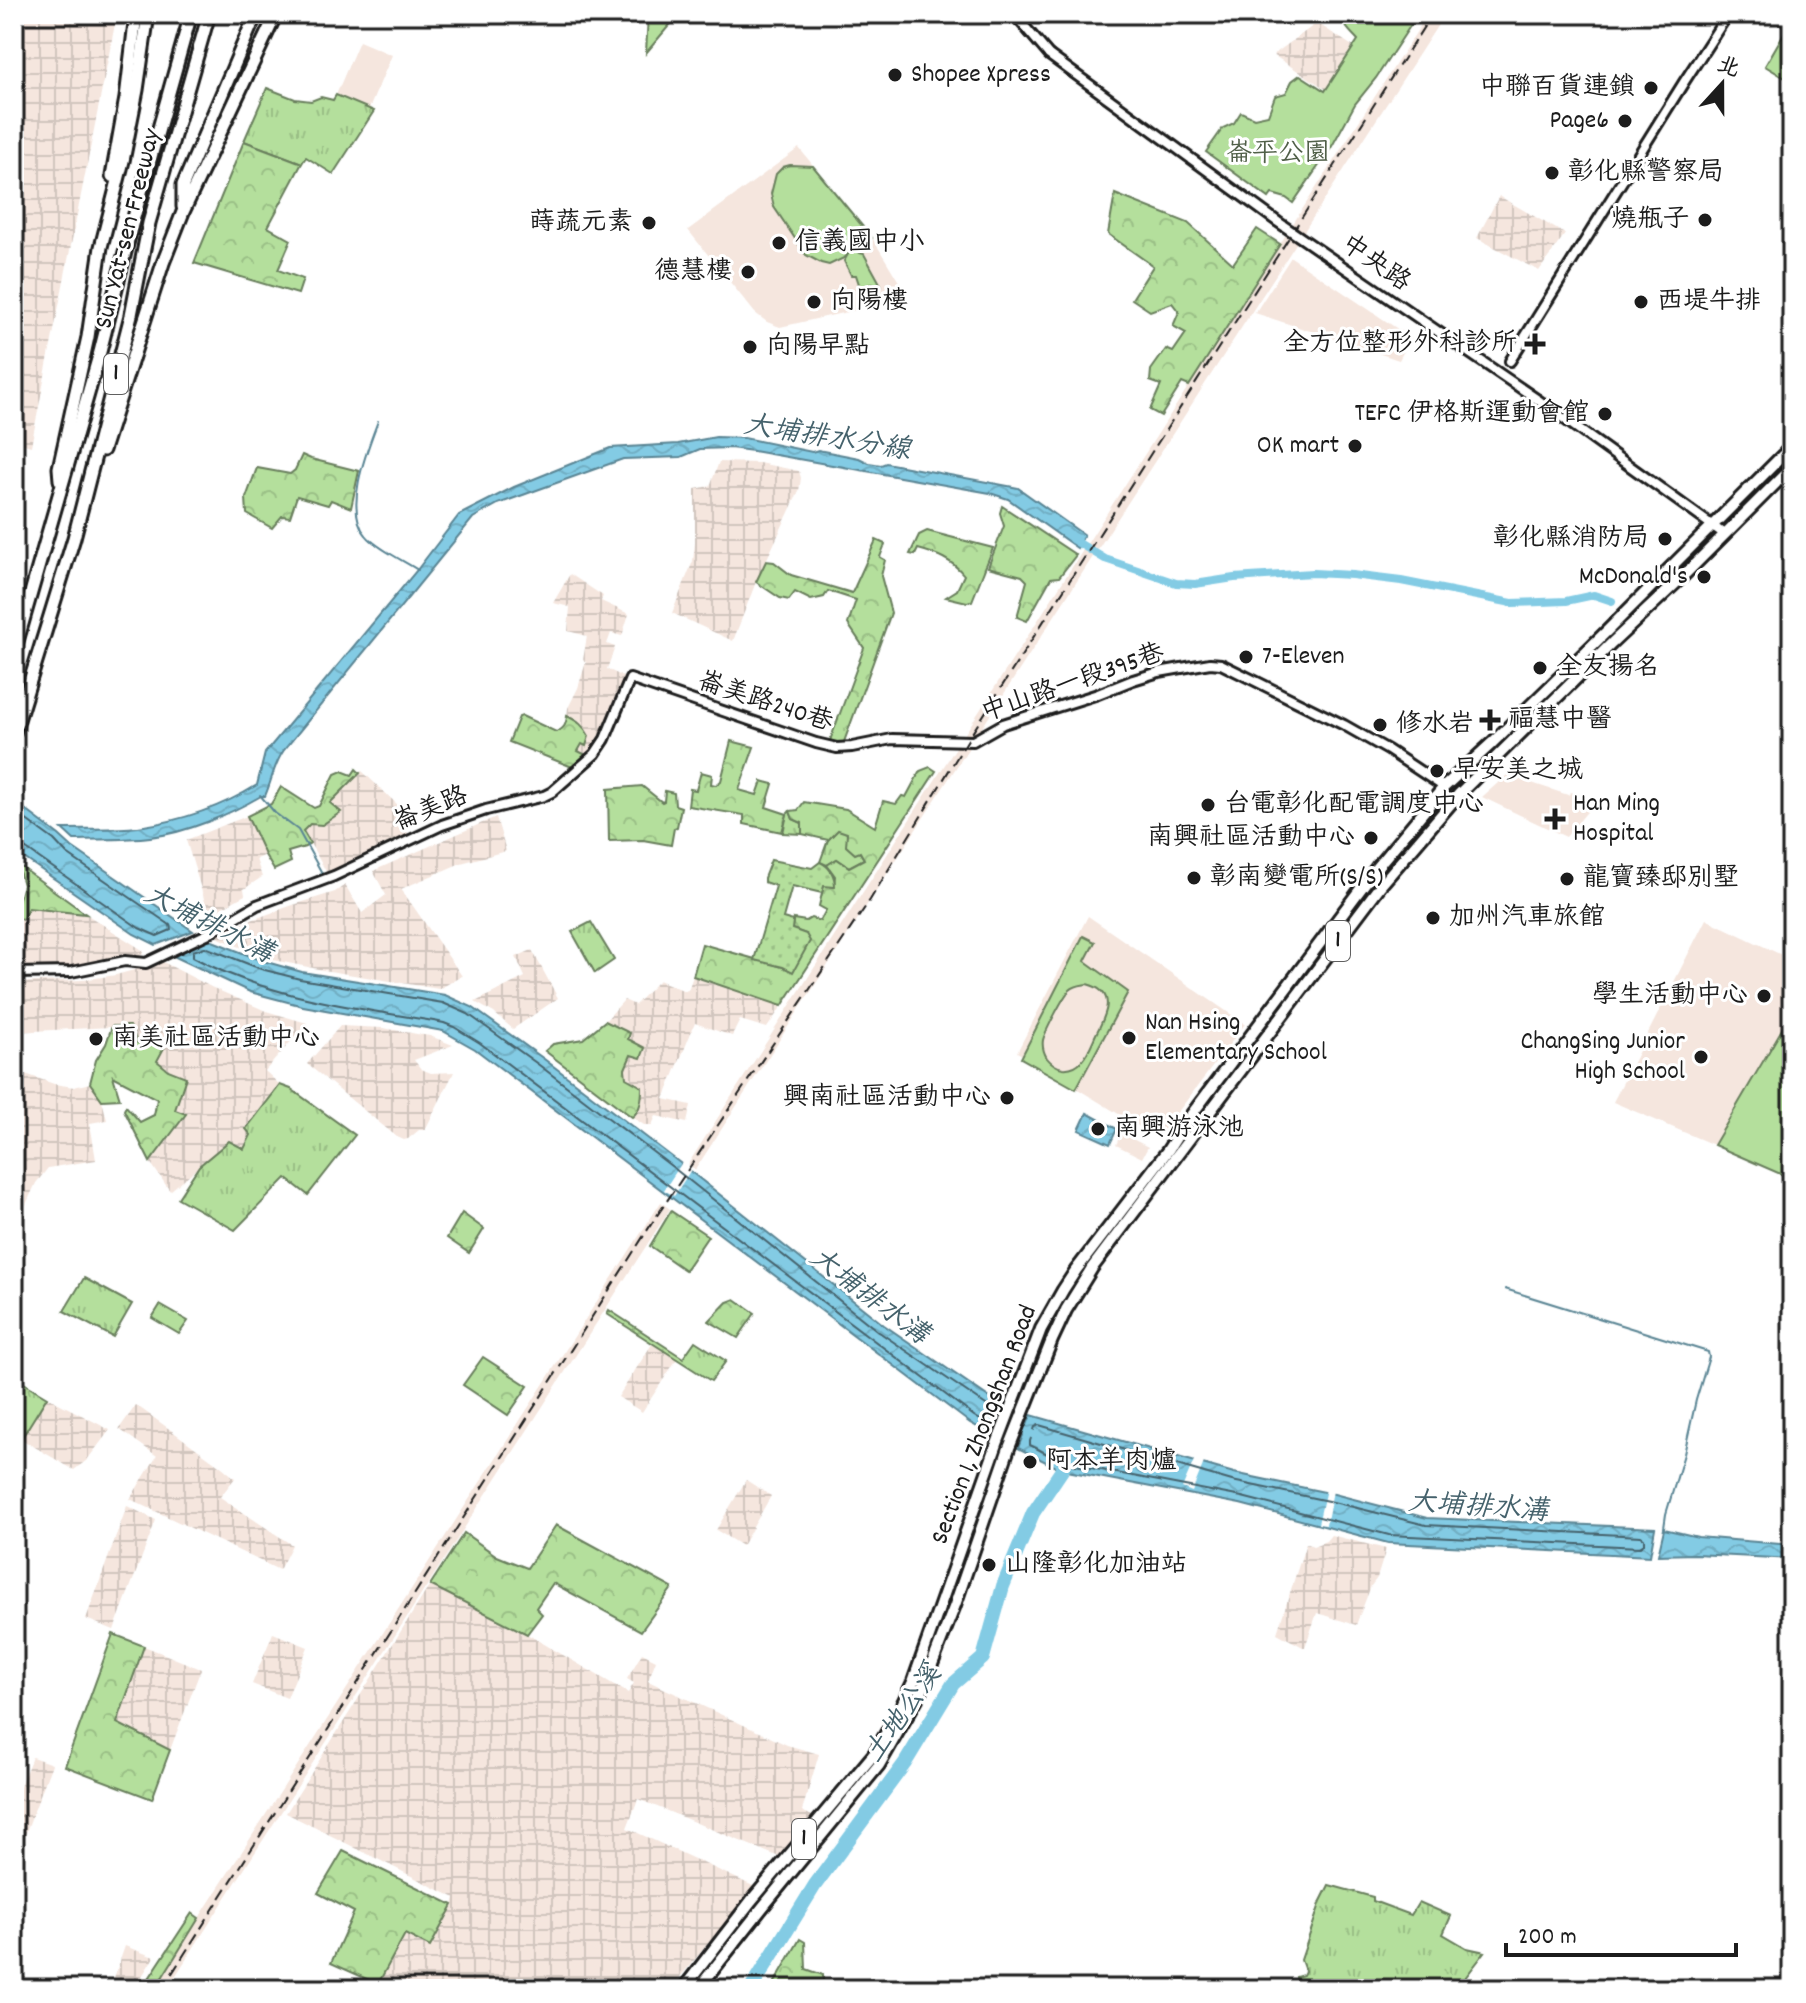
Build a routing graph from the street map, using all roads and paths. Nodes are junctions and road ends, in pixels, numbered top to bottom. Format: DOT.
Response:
graph roads {
  1 [pos="136,14"];
  2 [pos="148,14"];
  3 [pos="191,14"];
  4 [pos="209,14"];
  5 [pos="256,14"];
  6 [pos="276,14"];
  7 [pos="1014,14"];
  8 [pos="1728,14"];
  9 [pos="183,212"];
  10 [pos="101,247"];
  11 [pos="1510,361"];
  12 [pos="1792,446"];
  13 [pos="1792,467"];
  14 [pos="61,489"];
  15 [pos="1714,526"];
  16 [pos="1724,534"];
  17 [pos="74,538"];
  18 [pos="14,652"];
  19 [pos="630,679"];
  20 [pos="14,733"];
  21 [pos="938,740"];
  22 [pos="1444,787"];
  23 [pos="14,973"];
  24 [pos="683,1989"];
  25 [pos="698,1989"];
  1 -- 10 [label="highway"];
  2 -- 10 [label="highway"];
  3 -- 14 [label="highway, Sun Yat-sen Freeway / 1"];
  4 -- 17 [label="highway, Sun Yat-sen Freeway / 1"];
  5 -- 9 [label="highway"];
  6 -- 9 [label="highway"];
  7 -- 15 [label="street, 中央路, bridge"];
  8 -- 11 [label="street"];
  9 -- 17 [label="highway"];
  10 -- 14 [label="highway"];
  12 -- 15 [label="main road, Section 1, Zhongshan Road / 1"];
  13 -- 16 [label="main road, Section 1, Zhongshan Road / 1"];
  14 -- 18 [label="highway, Sun Yat-sen Freeway / 1"];
  15 -- 16 [label="street, 中央路"];
  15 -- 22 [label="main road, Section 1, Zhongshan Road / 1"];
  16 -- 25 [label="main road, Section 1, Zhongshan Road / 1"];
  17 -- 20 [label="highway, Sun Yat-sen Freeway / 1"];
  19 -- 21 [label="street, 崙美路240巷"];
  19 -- 23 [label="street, 崙美路"];
  21 -- 22 [label="street, 中山路一段395巷"];
  22 -- 24 [label="main road, Section 1, Zhongshan Road / 1"];
}
